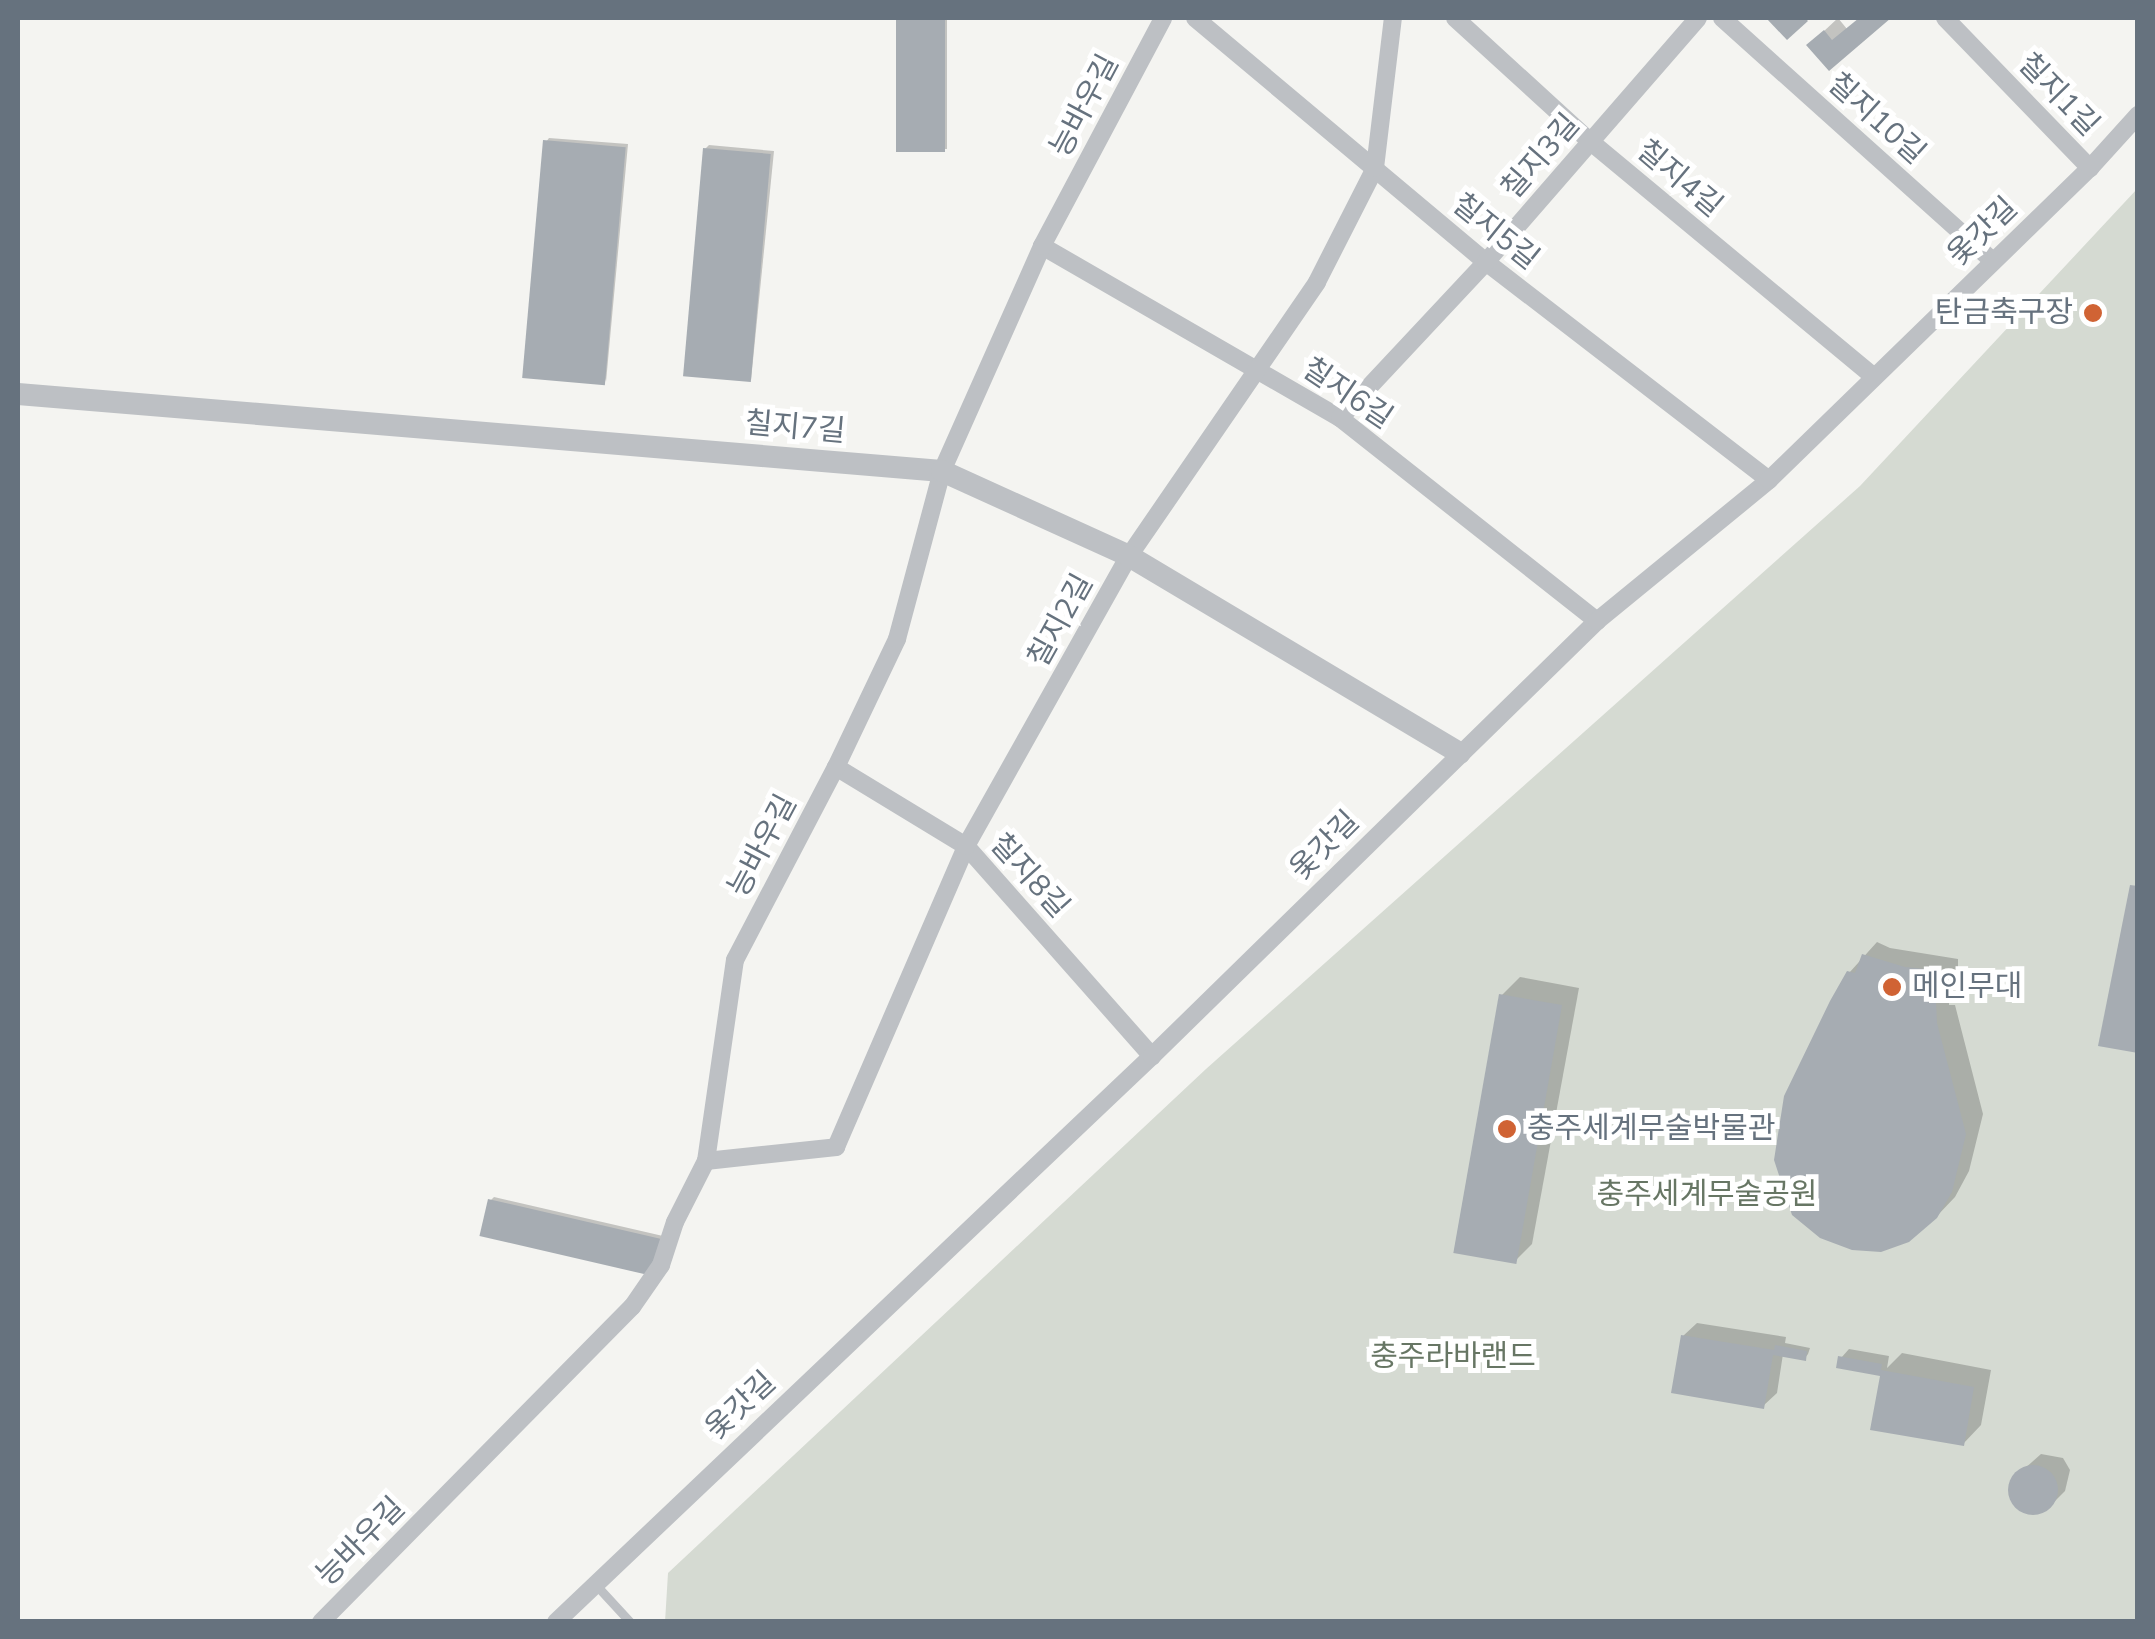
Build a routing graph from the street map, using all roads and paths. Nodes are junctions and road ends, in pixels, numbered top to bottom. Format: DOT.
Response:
graph roads {
  1 [pos="1163,18"];
  2 [pos="1195,18"];
  3 [pos="1394,18"];
  4 [pos="1455,18"];
  5 [pos="1698,18"];
  6 [pos="1722,18"];
  7 [pos="1945,18"];
  8 [pos="2138,116"];
  9 [pos="1590,142"];
  10 [pos="1375,168"];
  11 [pos="2090,168"];
  12 [pos="1042,246"];
  13 [pos="1993,261"];
  14 [pos="1486,262"];
  15 [pos="1258,368"];
  16 [pos="1873,376"];
  17 [pos="18,398"];
  18 [pos="1340,418"];
  19 [pos="942,472"];
  20 [pos="1769,480"];
  21 [pos="1129,556"];
  22 [pos="1598,621"];
  23 [pos="1460,753"];
  24 [pos="836,768"];
  25 [pos="966,846"];
  26 [pos="1152,1056"];
  27 [pos="706,1161"];
  28 [pos="594,1583"];
  29 [pos="321,1622"];
  30 [pos="556,1622"];
  31 [pos="630,1622"];
  1 -- 12 [label="street, 능바우길"];
  2 -- 10 [label="street, 칠지5길"];
  3 -- 10 [label="street, 칠지2길"];
  4 -- 9 [label="street, 칠지4길"];
  5 -- 9 [label="street, 칠지3길"];
  6 -- 13 [label="street, 칠지10길"];
  7 -- 11 [label="street, 칠지1길"];
  8 -- 11 [label="street, 옻갓길"];
  9 -- 14 [label="street, 칠지3길"];
  9 -- 16 [label="street, 칠지4길"];
  10 -- 14 [label="street, 칠지5길"];
  10 -- 15 [label="street, 칠지2길"];
  11 -- 13 [label="street, 옻갓길"];
  12 -- 15 [label="street, 칠지6길"];
  12 -- 19 [label="street, 능바우길"];
  13 -- 16 [label="street, 옻갓길"];
  14 -- 18 [label="street, 칠지3길"];
  14 -- 20 [label="street, 칠지5길"];
  15 -- 18 [label="street, 칠지6길"];
  15 -- 21 [label="street, 칠지2길"];
  16 -- 20 [label="street, 옻갓길"];
  17 -- 19 [label="street, 칠지7길"];
  18 -- 22 [label="street, 칠지6길"];
  19 -- 21 [label="street, 칠지7길"];
  19 -- 24 [label="street, 능바우길"];
  20 -- 22 [label="street, 옻갓길"];
  21 -- 23 [label="street, 칠지7길"];
  21 -- 25 [label="street, 칠지2길"];
  22 -- 23 [label="street, 옻갓길"];
  23 -- 26 [label="street, 옻갓길"];
  24 -- 25 [label="street, 칠지8길"];
  24 -- 27 [label="street, 능바우길"];
  25 -- 26 [label="street, 칠지8길"];
  25 -- 27 [label="street, 칠지2길"];
  26 -- 28 [label="street, 옻갓길"];
  27 -- 29 [label="street, 능바우길"];
  28 -- 30 [label="street, 옻갓길"];
  28 -- 31 [label="lane"];
}
